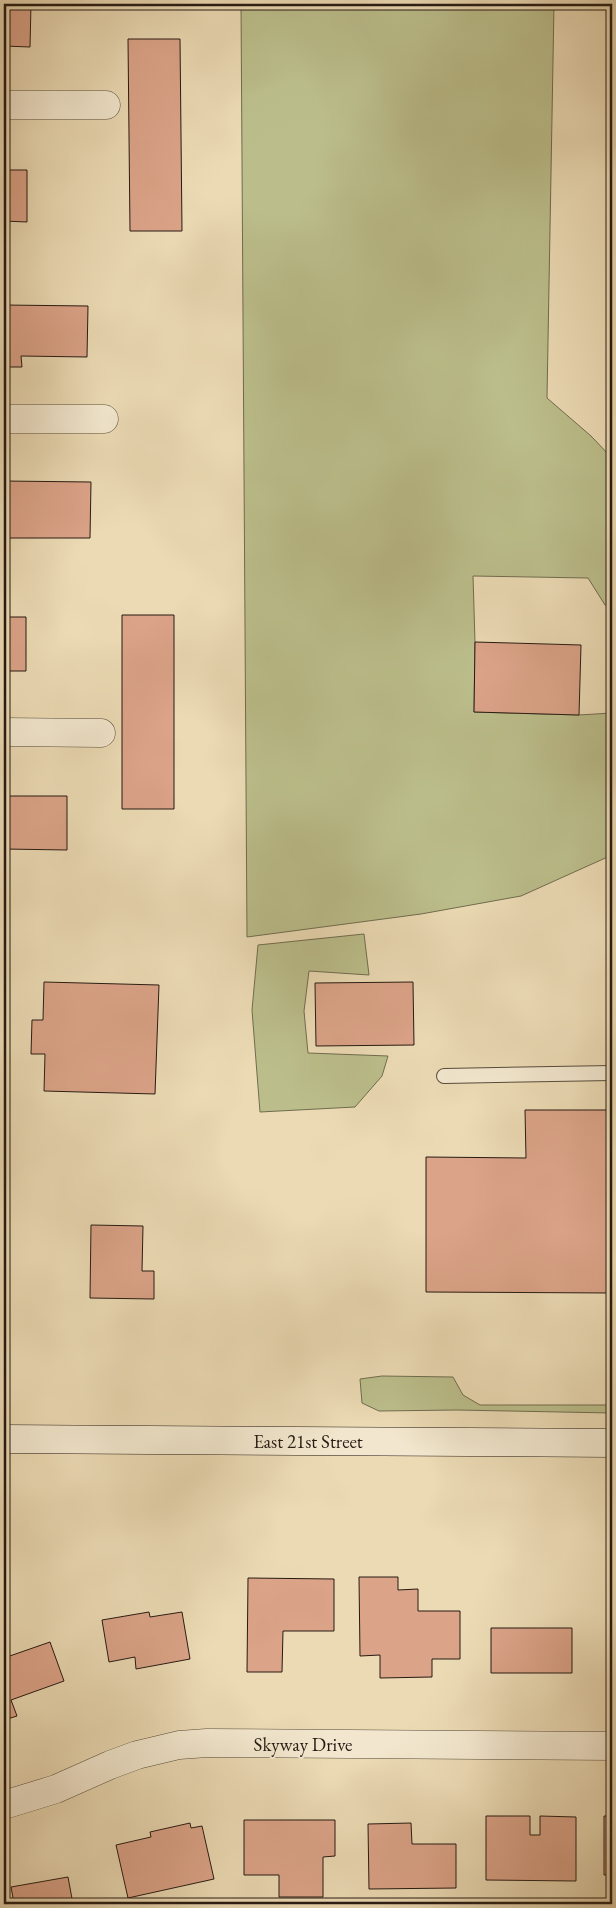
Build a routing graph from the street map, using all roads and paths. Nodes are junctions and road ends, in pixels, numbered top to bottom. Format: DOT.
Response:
graph roads {
  1 [pos="4,104"];
  2 [pos="106,105"];
  3 [pos="4,419"];
  4 [pos="104,419"];
  5 [pos="4,732"];
  6 [pos="101,733"];
  7 [pos="612,1073"];
  8 [pos="444,1076"];
  9 [pos="4,1439"];
  10 [pos="612,1444"];
  11 [pos="612,1746"];
  12 [pos="4,1805"];
  1 -- 2 [label="street"];
  3 -- 4 [label="street"];
  5 -- 6 [label="street"];
  7 -- 8 [label="lane"];
  9 -- 10 [label="street, East 21st Street"];
  11 -- 12 [label="street, Skyway Drive"];
}
